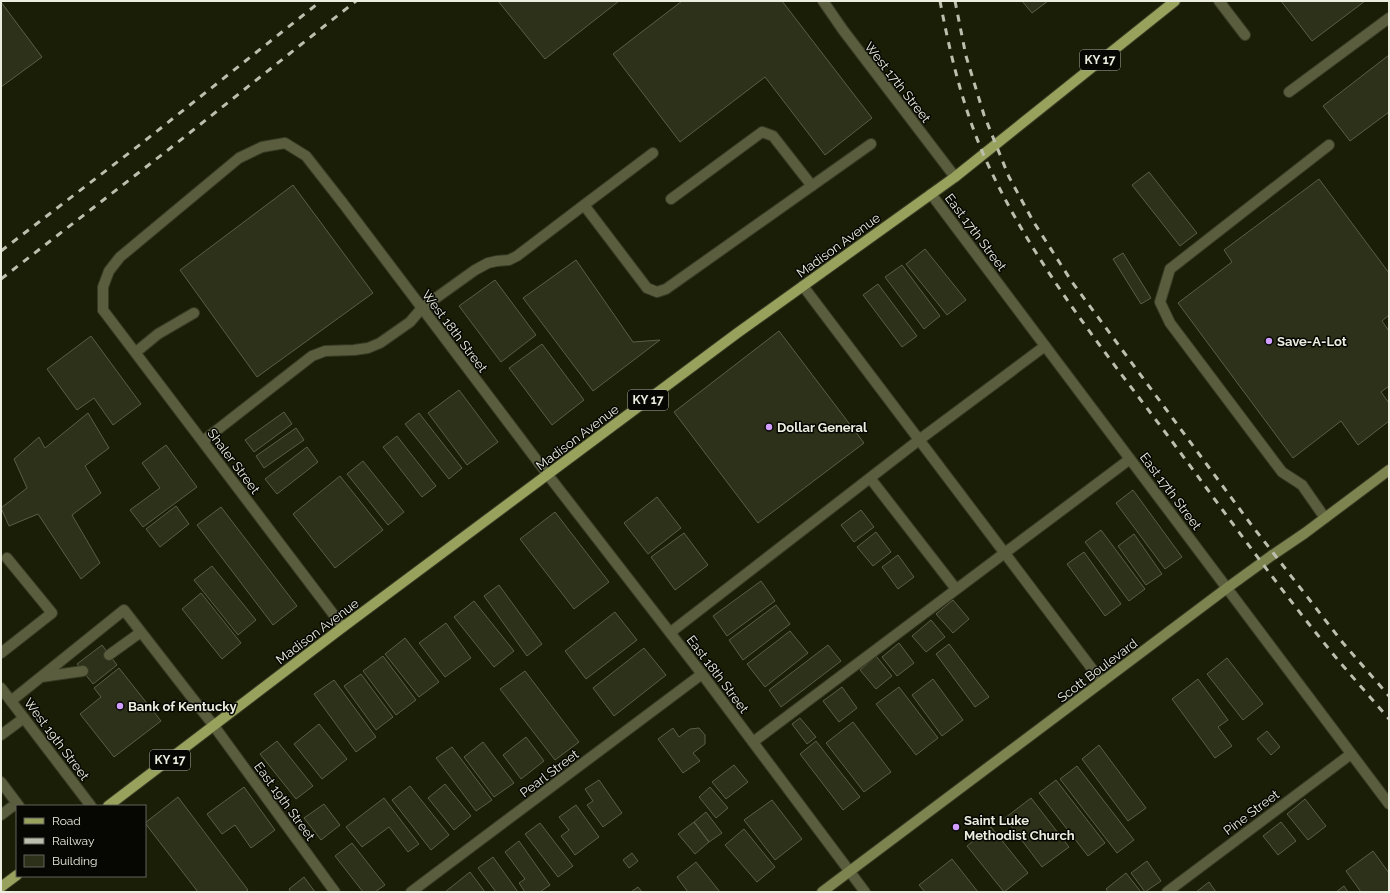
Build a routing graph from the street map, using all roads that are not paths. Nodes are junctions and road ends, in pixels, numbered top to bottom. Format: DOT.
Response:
graph roads {
  1 [pos="823,1"];
  2 [pos="1175,1"];
  3 [pos="1219,1"];
  4 [pos="1389,18"];
  5 [pos="1245,34"];
  6 [pos="1289,92"];
  7 [pos="871,144"];
  8 [pos="1329,145"];
  9 [pos="653,153"];
  10 [pos="955,177"];
  11 [pos="812,186"];
  12 [pos="931,194"];
  13 [pos="671,199"];
  14 [pos="584,206"];
  15 [pos="803,286"];
  16 [pos="422,308"];
  17 [pos="103,310"];
  18 [pos="194,313"];
  19 [pos="1045,346"];
  20 [pos="136,352"];
  21 [pos="919,440"];
  22 [pos="203,441"];
  23 [pos="1130,459"];
  24 [pos="1389,470"];
  25 [pos="548,475"];
  26 [pos="870,478"];
  27 [pos="1325,518"];
  28 [pos="1004,553"];
  29 [pos="7,558"];
  30 [pos="1228,588"];
  31 [pos="956,589"];
  32 [pos="343,627"];
  33 [pos="141,632"];
  34 [pos="671,632"];
  35 [pos="1,653"];
  36 [pos="109,655"];
  37 [pos="83,671"];
  38 [pos="702,674"];
  39 [pos="41,676"];
  40 [pos="1102,682"];
  41 [pos="1,688"];
  42 [pos="11,701"];
  43 [pos="24,718"];
  44 [pos="214,726"];
  45 [pos="1,735"];
  46 [pos="753,742"];
  47 [pos="1351,754"];
  48 [pos="1,782"];
  49 [pos="18,804"];
  50 [pos="1389,804"];
  51 [pos="16,805"];
  52 [pos="90,805"];
  53 [pos="109,805"];
  54 [pos="1,815"];
  55 [pos="849,871"];
  56 [pos="16,876"];
  57 [pos="1,887"];
  58 [pos="335,892"];
  59 [pos="411,892"];
  60 [pos="822,892"];
  61 [pos="865,892"];
  62 [pos="1167,892"];
  1 -- 10 [label="street, West 17th Street"];
  2 -- 10 [label="main road, Madison Avenue / KY 17"];
  3 -- 5 [label="street"];
  4 -- 6 [label="street"];
  7 -- 11 [label="street"];
  8 -- 27 [label="street"];
  9 -- 14 [label="street"];
  10 -- 12 [label="main road, Madison Avenue / KY 17"];
  11 -- 13 [label="street"];
  11 -- 14 [label="street"];
  12 -- 15 [label="main road, Madison Avenue / KY 17"];
  12 -- 19 [label="street, East 17th Street"];
  14 -- 16 [label="street"];
  15 -- 21 [label="street"];
  15 -- 25 [label="main road, Madison Avenue / KY 17"];
  16 -- 17 [label="street, West 18th Street"];
  16 -- 22 [label="street"];
  16 -- 25 [label="street, West 18th Street"];
  17 -- 20 [label="street, Shaler Street"];
  18 -- 20 [label="street"];
  19 -- 21 [label="street"];
  19 -- 23 [label="street, East 17th Street"];
  20 -- 22 [label="street, Shaler Street"];
  21 -- 26 [label="street"];
  21 -- 28 [label="street"];
  22 -- 32 [label="street, Shaler Street"];
  23 -- 28 [label="street"];
  23 -- 30 [label="street, East 17th Street"];
  24 -- 27 [label="main road, Scott Boulevard"];
  25 -- 32 [label="main road, Madison Avenue / KY 17"];
  25 -- 34 [label="street, East 18th Street"];
  26 -- 31 [label="street"];
  26 -- 34 [label="street"];
  27 -- 30 [label="main road, Scott Boulevard"];
  28 -- 31 [label="street"];
  28 -- 40 [label="street"];
  29 -- 35 [label="street"];
  30 -- 40 [label="main road, Scott Boulevard"];
  30 -- 47 [label="street, East 17th Street"];
  31 -- 46 [label="street"];
  32 -- 44 [label="main road, Madison Avenue / KY 17"];
  33 -- 36 [label="street"];
  33 -- 39 [label="street, East 19th Street"];
  33 -- 44 [label="street, East 19th Street"];
  34 -- 38 [label="street, East 18th Street"];
  37 -- 39 [label="street"];
  38 -- 46 [label="street, East 18th Street"];
  38 -- 59 [label="street, Pearl Street"];
  39 -- 42 [label="street"];
  40 -- 55 [label="main road, Scott Boulevard"];
  41 -- 42 [label="street, West 19th Street"];
  42 -- 43 [label="street, West 19th Street"];
  43 -- 45 [label="street"];
  43 -- 52 [label="street, West 19th Street"];
  44 -- 53 [label="main road, Madison Avenue / KY 17"];
  44 -- 58 [label="street, East 19th Street"];
  46 -- 55 [label="street, East 18th Street"];
  47 -- 50 [label="street, East 17th Street"];
  47 -- 62 [label="street, Pine Street"];
  48 -- 49 [label="street"];
  51 -- 54 [label="street"];
  55 -- 60 [label="main road, Scott Boulevard"];
  55 -- 61 [label="street, East 18th Street"];
  56 -- 57 [label="main road"];
}
